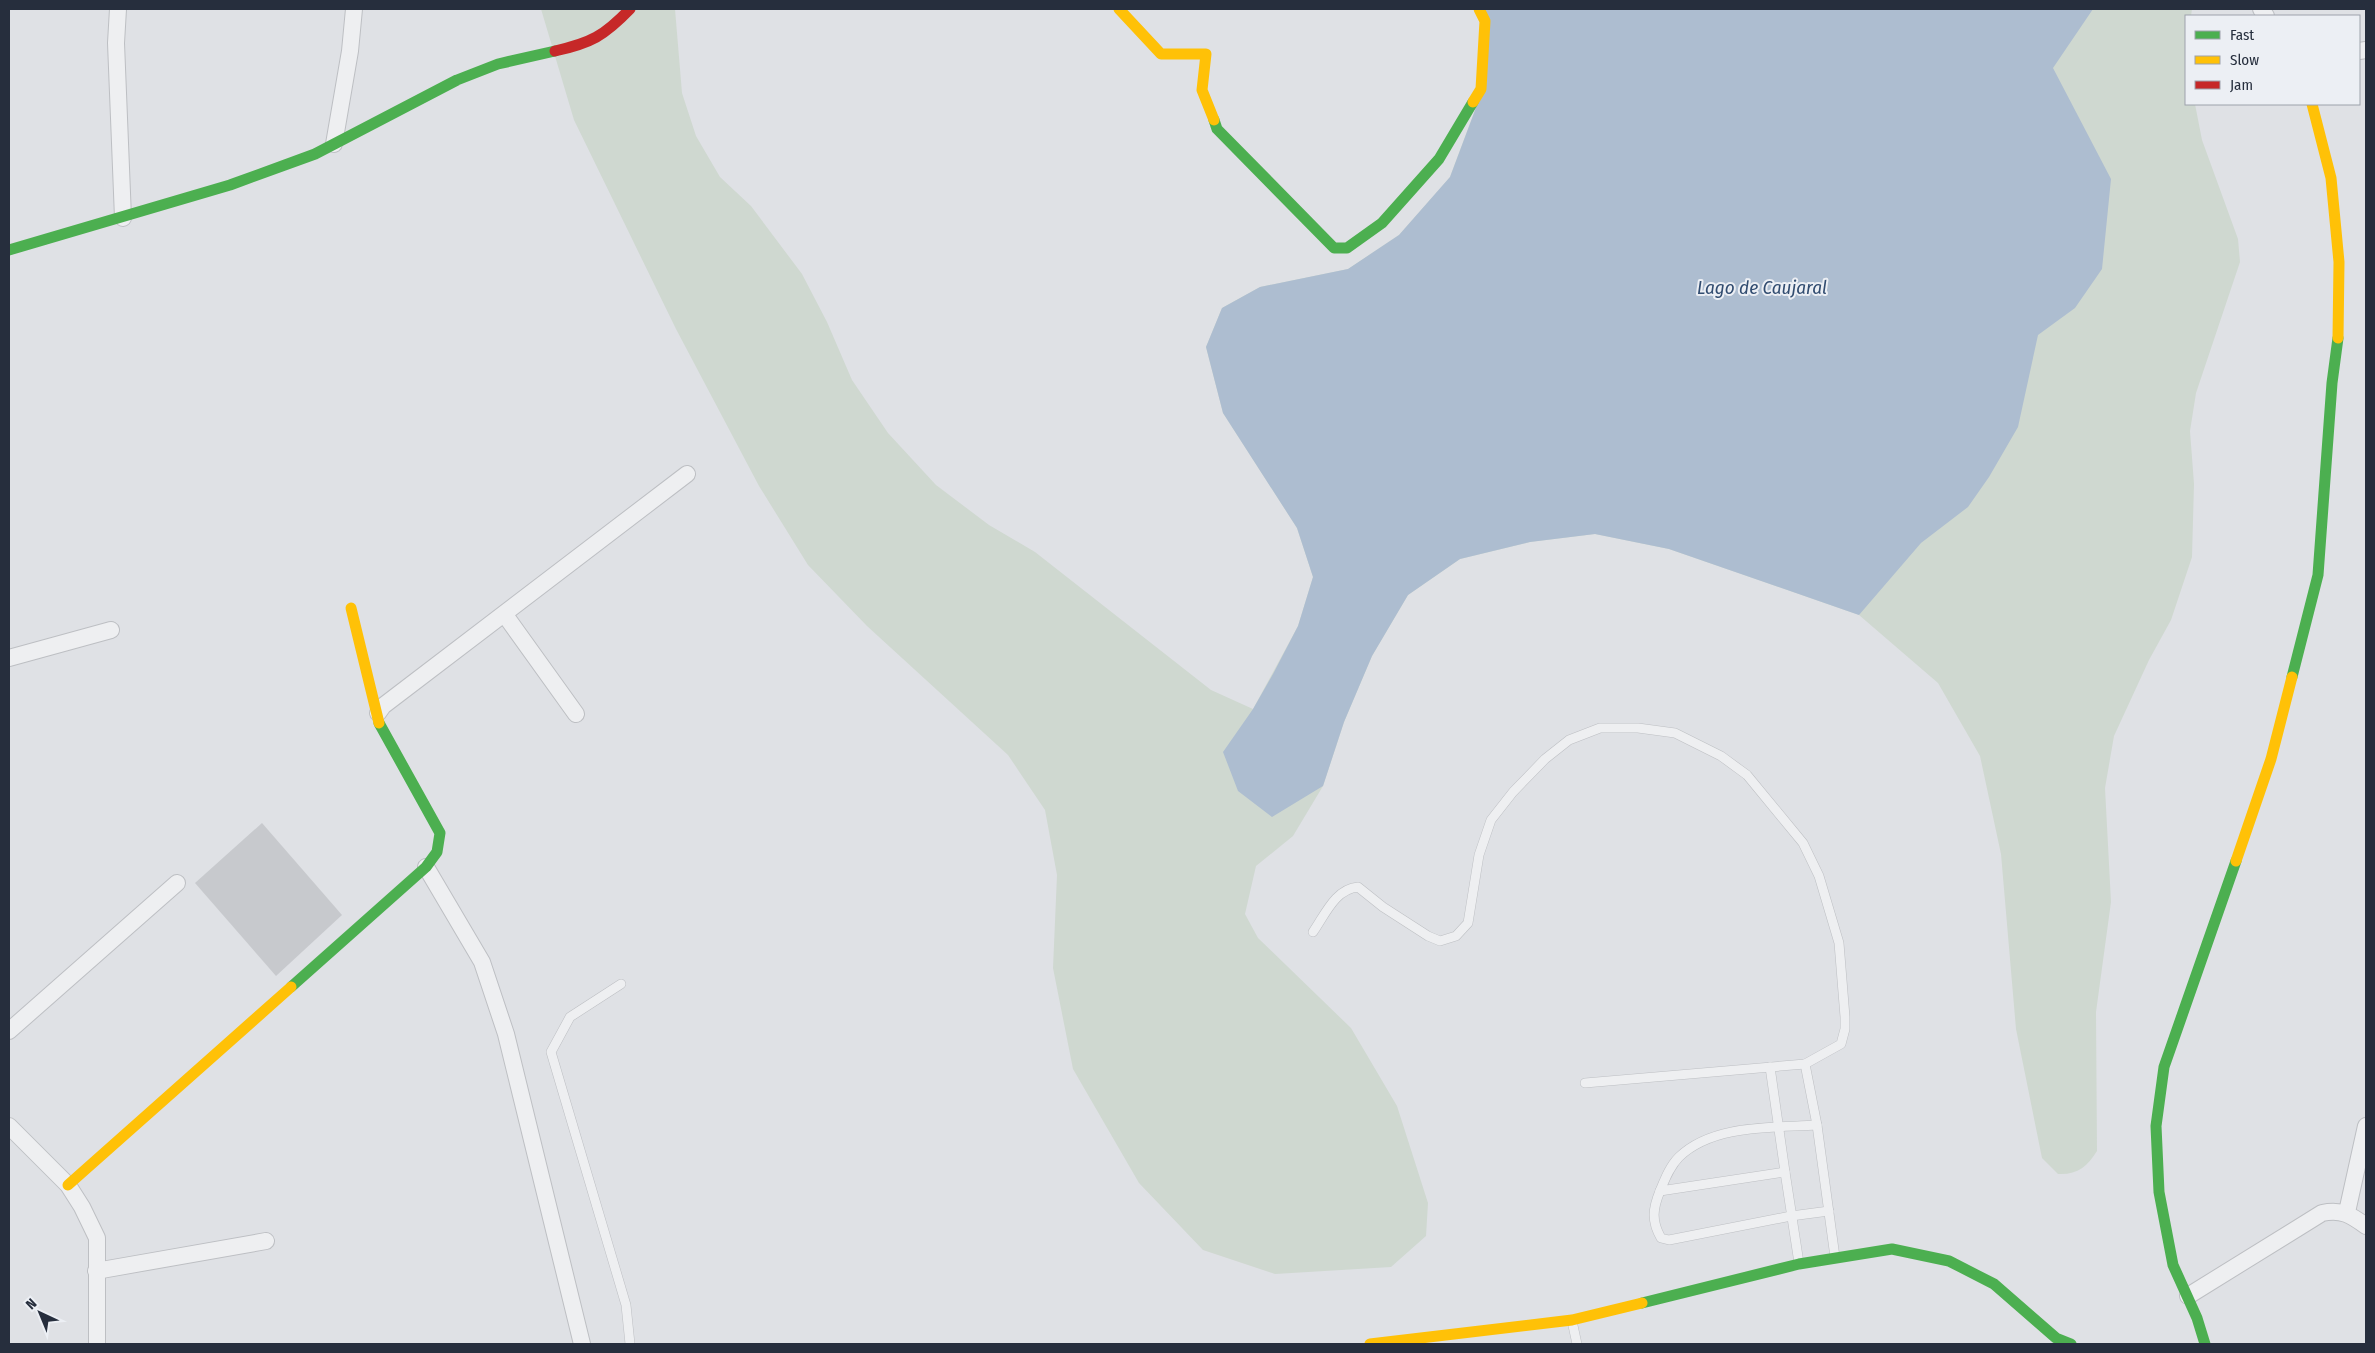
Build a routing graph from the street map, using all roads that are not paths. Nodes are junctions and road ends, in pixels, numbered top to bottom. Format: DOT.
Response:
graph roads {
  1 [pos="118,9"];
  2 [pos="354,9"];
  3 [pos="630,9"];
  4 [pos="1119,9"];
  5 [pos="1479,9"];
  6 [pos="2312,105"];
  7 [pos="334,144"];
  8 [pos="123,218"];
  9 [pos="9,250"];
  10 [pos="687,474"];
  11 [pos="352,608"];
  12 [pos="505,615"];
  13 [pos="111,630"];
  14 [pos="9,658"];
  15 [pos="378,713"];
  16 [pos="576,714"];
  17 [pos="426,867"];
  18 [pos="177,882"];
  19 [pos="1313,932"];
  20 [pos="622,984"];
  21 [pos="9,1031"];
  22 [pos="1804,1064"];
  23 [pos="1770,1067"];
  24 [pos="1585,1083"];
  25 [pos="1817,1125"];
  26 [pos="9,1126"];
  27 [pos="2366,1126"];
  28 [pos="1778,1128"];
  29 [pos="1785,1172"];
  30 [pos="68,1185"];
  31 [pos="1660,1191"];
  32 [pos="1829,1211"];
  33 [pos="2347,1212"];
  34 [pos="1791,1216"];
  35 [pos="2366,1226"];
  36 [pos="266,1240"];
  37 [pos="1835,1257"];
  38 [pos="1799,1264"];
  39 [pos="96,1272"];
  40 [pos="2188,1296"];
  41 [pos="1572,1320"];
  42 [pos="97,1344"];
  43 [pos="582,1344"];
  44 [pos="630,1344"];
  45 [pos="1370,1344"];
  46 [pos="1577,1344"];
  47 [pos="2072,1344"];
  48 [pos="2205,1344"];
  1 -- 8 [label="street"];
  2 -- 7 [label="street"];
  3 -- 7 [label="street"];
  4 -- 5 [label="street"];
  6 -- 40 [label="street"];
  7 -- 8 [label="street"];
  8 -- 9 [label="street"];
  10 -- 12 [label="street"];
  11 -- 15 [label="street"];
  12 -- 15 [label="street"];
  12 -- 16 [label="street"];
  13 -- 14 [label="street"];
  15 -- 17 [label="street"];
  17 -- 30 [label="street"];
  17 -- 43 [label="street"];
  18 -- 21 [label="street"];
  19 -- 22 [label="lane"];
  20 -- 44 [label="lane"];
  22 -- 23 [label="lane"];
  22 -- 25 [label="lane"];
  23 -- 24 [label="lane"];
  23 -- 28 [label="lane"];
  25 -- 28 [label="lane"];
  25 -- 32 [label="lane"];
  26 -- 30 [label="street"];
  27 -- 33 [label="street"];
  28 -- 29 [label="lane"];
  28 -- 31 [label="lane"];
  29 -- 31 [label="lane"];
  29 -- 34 [label="lane"];
  30 -- 39 [label="street"];
  31 -- 34 [label="lane"];
  32 -- 34 [label="lane"];
  32 -- 37 [label="lane"];
  33 -- 35 [label="street"];
  33 -- 40 [label="street"];
  34 -- 38 [label="lane"];
  36 -- 39 [label="street"];
  37 -- 38 [label="street"];
  37 -- 47 [label="street"];
  38 -- 41 [label="street"];
  39 -- 42 [label="street"];
  40 -- 48 [label="street"];
  41 -- 45 [label="street"];
  41 -- 46 [label="lane"];
}
